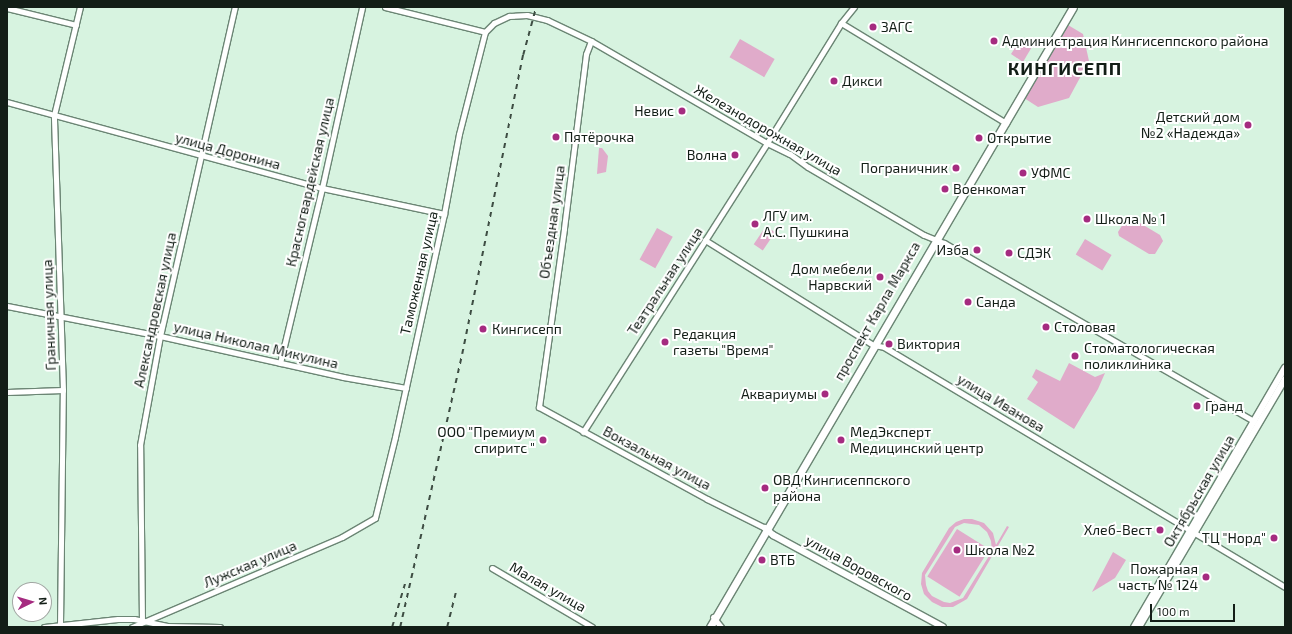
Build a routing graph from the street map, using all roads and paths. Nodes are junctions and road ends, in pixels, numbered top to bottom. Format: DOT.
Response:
graph roads {
  1 [pos="80,7"];
  2 [pos="235,7"];
  3 [pos="362,7"];
  4 [pos="385,7"];
  5 [pos="854,7"];
  6 [pos="1070,7"];
  7 [pos="1073,7"];
  8 [pos="7,8"];
  9 [pos="841,23"];
  10 [pos="76,25"];
  11 [pos="485,32"];
  12 [pos="591,41"];
  13 [pos="7,102"];
  14 [pos="54,115"];
  15 [pos="1004,122"];
  16 [pos="768,143"];
  17 [pos="200,156"];
  18 [pos="322,188"];
  19 [pos="444,214"];
  20 [pos="705,240"];
  21 [pos="936,240"];
  22 [pos="7,306"];
  23 [pos="61,318"];
  24 [pos="160,336"];
  25 [pos="875,346"];
  26 [pos="280,363"];
  27 [pos="1285,368"];
  28 [pos="1285,379"];
  29 [pos="406,388"];
  30 [pos="63,390"];
  31 [pos="7,392"];
  32 [pos="539,407"];
  33 [pos="1254,421"];
  34 [pos="583,432"];
  35 [pos="375,518"];
  36 [pos="766,529"];
  37 [pos="1192,532"];
  38 [pos="492,568"];
  39 [pos="1285,587"];
  40 [pos="714,618"];
  41 [pos="142,622"];
  42 [pos="60,625"];
  43 [pos="44,627"];
  44 [pos="132,627"];
  45 [pos="220,627"];
  46 [pos="592,627"];
  47 [pos="709,627"];
  48 [pos="721,627"];
  49 [pos="943,627"];
  50 [pos="1134,627"];
  51 [pos="1139,627"];
  1 -- 10 [label="street, Граничная улица"];
  2 -- 17 [label="street, Александровская улица"];
  3 -- 18 [label="street, Красногвардейская улица"];
  4 -- 11 [label="street"];
  5 -- 9 [label="street, Театральная улица"];
  6 -- 15 [label="main road, проспект Карла Маркса"];
  7 -- 15 [label="main road"];
  8 -- 10 [label="street"];
  9 -- 15 [label="street"];
  9 -- 16 [label="street, Театральная улица"];
  10 -- 14 [label="street, Граничная улица"];
  11 -- 12 [label="street, Железнодорожная улица"];
  11 -- 19 [label="street, Таможенная улица"];
  12 -- 16 [label="street, Железнодорожная улица"];
  12 -- 32 [label="street, Объездная улица"];
  13 -- 14 [label="street, улица Доронина"];
  14 -- 17 [label="street, улица Доронина"];
  14 -- 23 [label="street, Граничная улица"];
  15 -- 21 [label="main road, проспект Карла Маркса"];
  16 -- 20 [label="street, Театральная улица"];
  16 -- 21 [label="street, Железнодорожная улица"];
  17 -- 18 [label="street, улица Доронина"];
  17 -- 24 [label="street, Александровская улица"];
  18 -- 19 [label="street, улица Доронина"];
  18 -- 26 [label="street, Красногвардейская улица"];
  19 -- 29 [label="street, Таможенная улица"];
  20 -- 25 [label="street, улица Иванова"];
  20 -- 34 [label="street, Театральная улица"];
  21 -- 25 [label="main road, проспект Карла Маркса"];
  21 -- 33 [label="street, Железнодорожная улица"];
  22 -- 23 [label="street, улица Николая Микулина"];
  23 -- 24 [label="street, улица Николая Микулина"];
  23 -- 30 [label="street, Граничная улица"];
  24 -- 26 [label="street, улица Николая Микулина"];
  24 -- 41 [label="street, Александровская улица"];
  25 -- 36 [label="main road, проспект Карла Маркса"];
  25 -- 37 [label="street, улица Иванова"];
  26 -- 29 [label="street, улица Николая Микулина"];
  27 -- 33 [label="street, Октябрьская улица"];
  28 -- 37 [label="street"];
  29 -- 35 [label="street, Таможенная улица"];
  30 -- 31 [label="street"];
  30 -- 42 [label="street, Граничная улица"];
  32 -- 34 [label="street, Вокзальная улица"];
  33 -- 37 [label="street, Октябрьская улица"];
  34 -- 36 [label="street, Вокзальная улица"];
  35 -- 41 [label="street, Лужская улица"];
  36 -- 40 [label="main road, проспект Карла Маркса"];
  36 -- 49 [label="street, улица Воровского"];
  37 -- 39 [label="street, улица Иванова"];
  37 -- 50 [label="street, Октябрьская улица"];
  37 -- 51 [label="street"];
  38 -- 46 [label="street, Малая улица"];
  40 -- 47 [label="main road, проспект Карла Маркса"];
  40 -- 48 [label="street"];
  41 -- 42 [label="street"];
  41 -- 44 [label="street, Лужская улица"];
  41 -- 45 [label="street"];
  42 -- 43 [label="street"];
}
